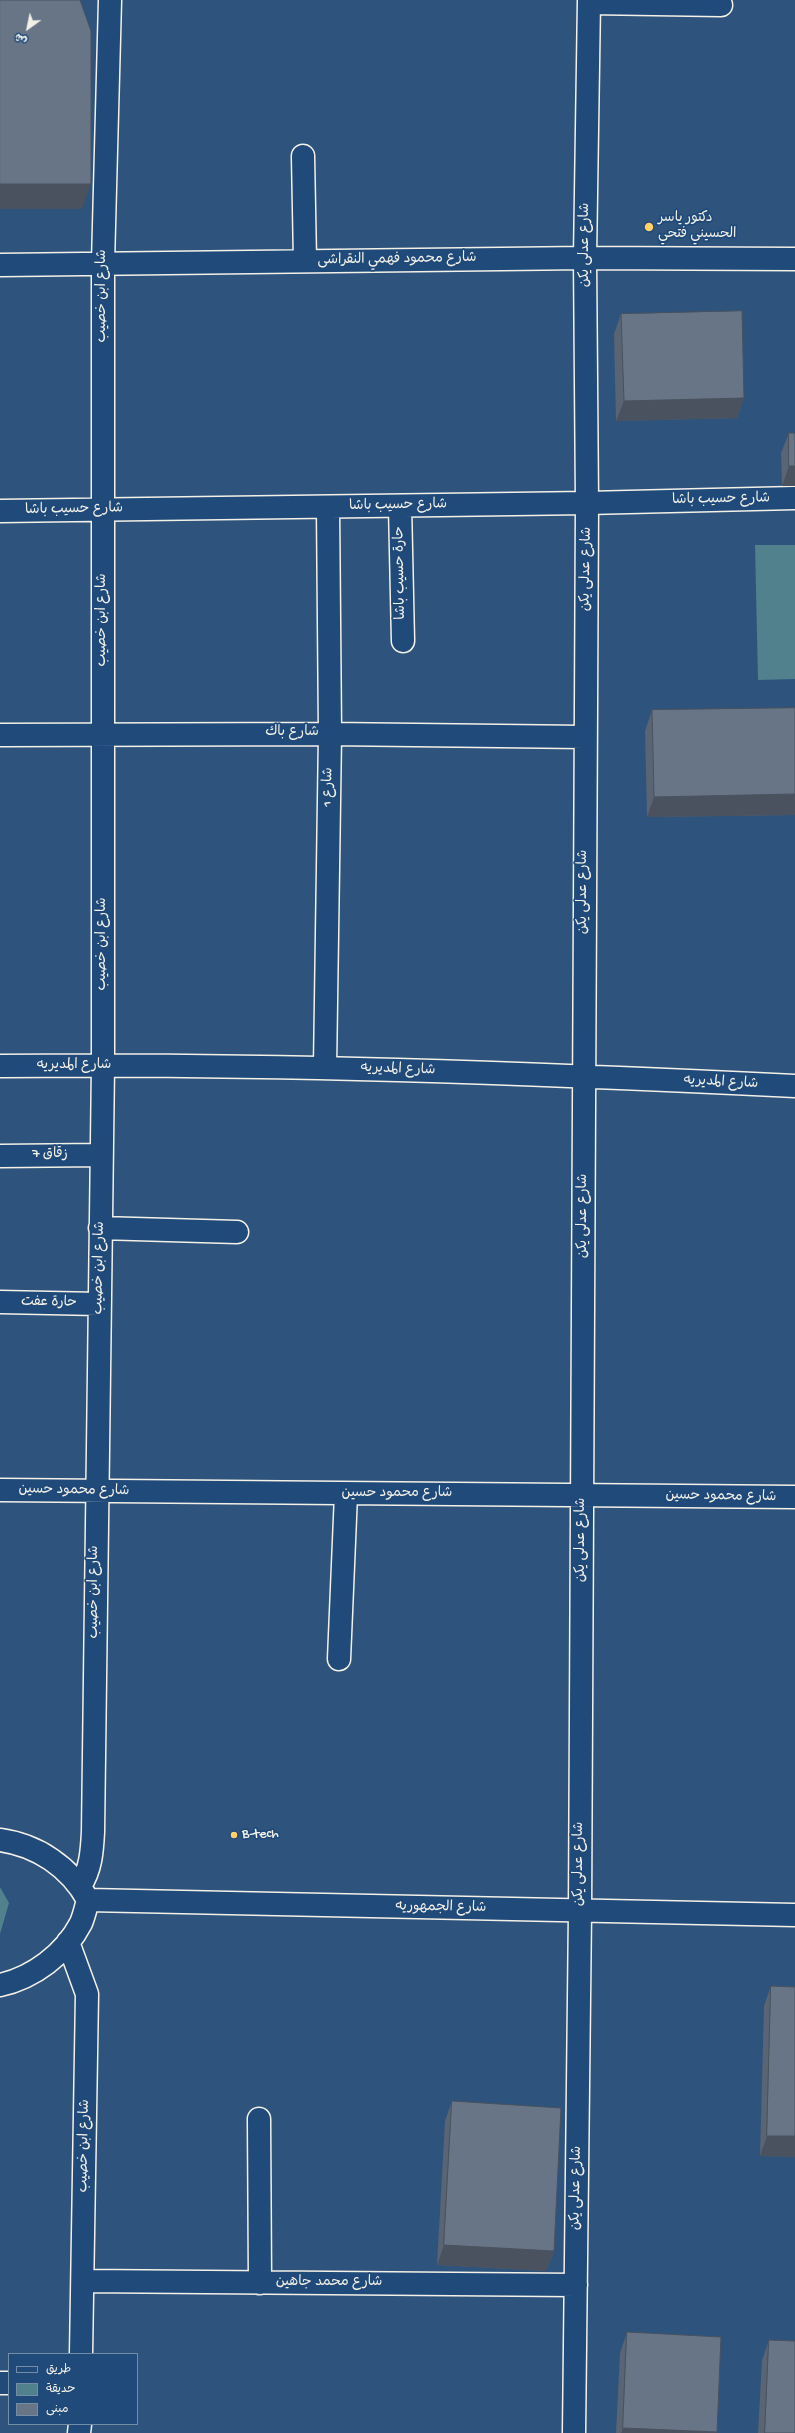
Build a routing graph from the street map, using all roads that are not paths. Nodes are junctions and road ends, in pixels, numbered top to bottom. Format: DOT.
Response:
graph roads {
  1 [pos="110,0"];
  2 [pos="589,2"];
  3 [pos="720,5"];
  4 [pos="303,156"];
  5 [pos="585,258"];
  6 [pos="795,259"];
  7 [pos="305,261"];
  8 [pos="103,263"];
  9 [pos="0,265"];
  10 [pos="795,498"];
  11 [pos="587,503"];
  12 [pos="400,506"];
  13 [pos="328,507"];
  14 [pos="103,510"];
  15 [pos="0,511"];
  16 [pos="403,641"];
  17 [pos="103,733"];
  18 [pos="330,734"];
  19 [pos="0,735"];
  20 [pos="584,737"];
  21 [pos="103,1065"];
  22 [pos="0,1066"];
  23 [pos="325,1068"];
  24 [pos="584,1076"];
  25 [pos="795,1086"];
  26 [pos="101,1155"];
  27 [pos="0,1156"];
  28 [pos="100,1228"];
  29 [pos="237,1232"];
  30 [pos="0,1302"];
  31 [pos="99,1304"];
  32 [pos="0,1490"];
  33 [pos="96,1491"];
  34 [pos="346,1494"];
  35 [pos="582,1495"];
  36 [pos="795,1497"];
  37 [pos="338,1660"];
  38 [pos="0,1840"];
  39 [pos="84,1893"];
  40 [pos="580,1911"];
  41 [pos="795,1915"];
  42 [pos="68,1942"];
  43 [pos="0,1985"];
  44 [pos="259,2118"];
  45 [pos="83,2281"];
  46 [pos="260,2282"];
  47 [pos="576,2285"];
  48 [pos="81,2353"];
  49 [pos="574,2433"];
  1 -- 8 [label="street, شارع ابن خصيب"];
  2 -- 3 [label="street"];
  2 -- 5 [label="street, شارع عدلى يكن"];
  4 -- 7 [label="street"];
  5 -- 6 [label="street, شارع محمود فهمي النقراشى"];
  5 -- 7 [label="street, شارع محمود فهمي النقراشى"];
  5 -- 11 [label="street, شارع عدلى يكن"];
  7 -- 8 [label="street, شارع محمود فهمي النقراشى"];
  8 -- 9 [label="street, شارع محمود فهمي النقراشى"];
  8 -- 14 [label="street, شارع ابن خصيب"];
  10 -- 11 [label="street, شارع حسيب باشا"];
  11 -- 12 [label="street, شارع حسيب باشا"];
  11 -- 20 [label="street, شارع عدلى يكن"];
  12 -- 13 [label="street, شارع حسيب باشا"];
  12 -- 16 [label="street, حارة حسيب باشا"];
  13 -- 14 [label="street, شارع حسيب باشا"];
  13 -- 18 [label="street, شارع 1"];
  14 -- 15 [label="street, شارع حسيب باشا"];
  14 -- 17 [label="street, شارع ابن خصيب"];
  17 -- 18 [label="street, شارع باك"];
  17 -- 19 [label="street, شارع باك"];
  17 -- 21 [label="street, شارع ابن خصيب"];
  18 -- 20 [label="street, شارع باك"];
  18 -- 23 [label="street, شارع 1"];
  20 -- 24 [label="street, شارع عدلى يكن"];
  21 -- 22 [label="street, شارع المديريه"];
  21 -- 23 [label="street, شارع المديريه"];
  21 -- 26 [label="street, شارع ابن خصيب"];
  23 -- 24 [label="street, شارع المديريه"];
  24 -- 25 [label="street, شارع المديريه"];
  24 -- 35 [label="street, شارع عدلى يكن"];
  26 -- 27 [label="street, زقاق 7"];
  26 -- 28 [label="street, شارع ابن خصيب"];
  28 -- 29 [label="street"];
  28 -- 31 [label="street, شارع ابن خصيب"];
  30 -- 31 [label="street, حارة عفت"];
  31 -- 33 [label="street, شارع ابن خصيب"];
  32 -- 33 [label="street, شارع محمود حسين"];
  33 -- 34 [label="street, شارع محمود حسين"];
  33 -- 39 [label="street, شارع ابن خصيب"];
  34 -- 35 [label="street, شارع محمود حسين"];
  34 -- 37 [label="street"];
  35 -- 36 [label="street, شارع محمود حسين"];
  35 -- 40 [label="street, شارع عدلى يكن"];
  38 -- 39 [label="street"];
  39 -- 40 [label="street, شارع الجمهوريه"];
  39 -- 42 [label="street, شارع ابن خصيب"];
  40 -- 41 [label="street, شارع الجمهوريه"];
  40 -- 47 [label="street, شارع عدلى يكن"];
  42 -- 43 [label="street, شارع ابن خصيب"];
  42 -- 45 [label="street, شارع ابن خصيب"];
  44 -- 46 [label="street"];
  45 -- 46 [label="street, شارع محمد جاهين"];
  45 -- 48 [label="street, شارع ابن خصيب"];
  46 -- 47 [label="street, شارع محمد جاهين"];
  47 -- 49 [label="street, شارع عدلى يكن"];
}
